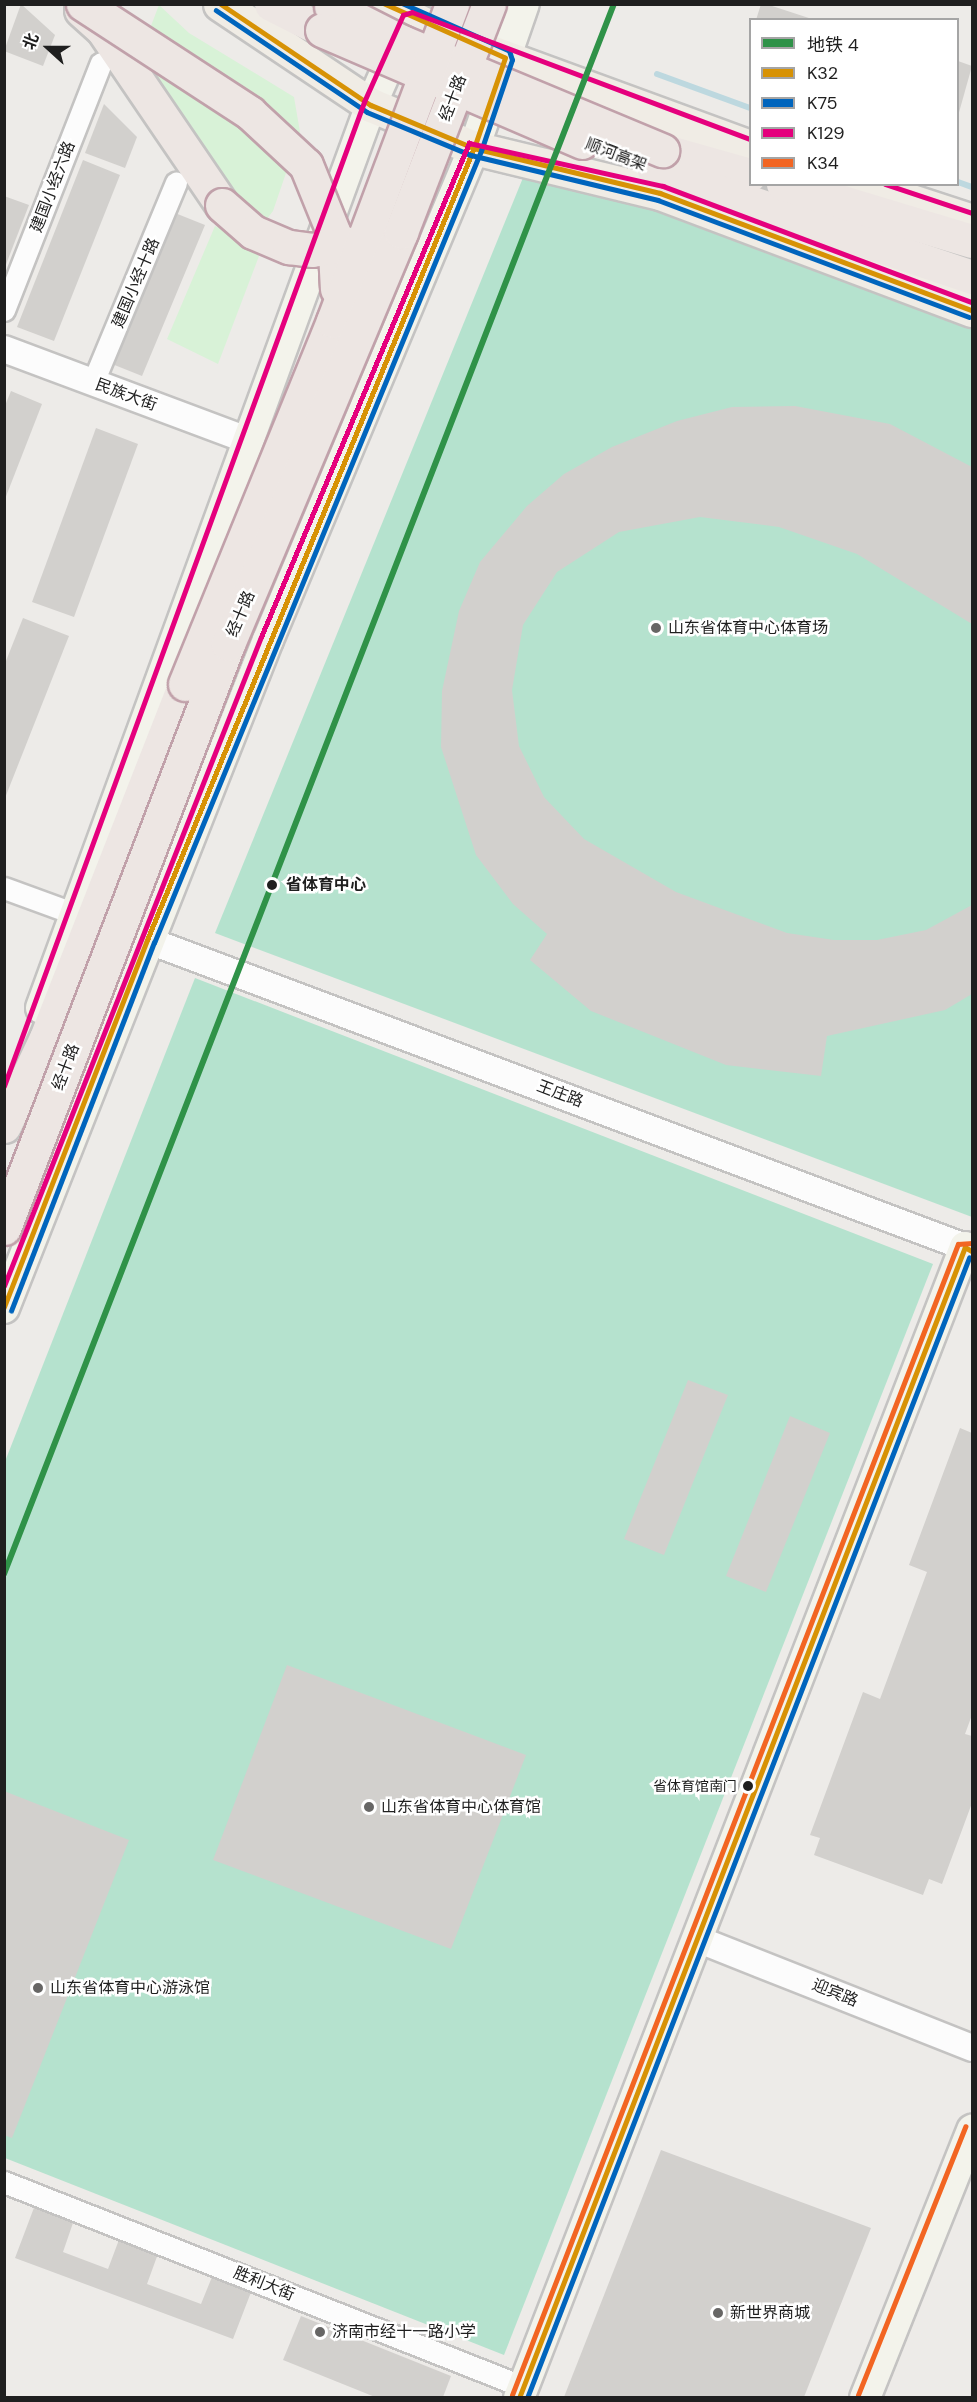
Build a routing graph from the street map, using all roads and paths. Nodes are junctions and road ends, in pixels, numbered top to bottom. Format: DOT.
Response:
graph roads {
  1 [pos="75,4"];
  2 [pos="83,4"];
  3 [pos="220,4"];
  4 [pos="271,4"];
  5 [pos="328,4"];
  6 [pos="452,4"];
  7 [pos="524,4"];
  8 [pos="403,9"];
  9 [pos="486,12"];
  10 [pos="506,58"];
  11 [pos="101,63"];
  12 [pos="371,105"];
  13 [pos="749,147"];
  14 [pos="474,148"];
  15 [pos="749,175"];
  16 [pos="176,183"];
  17 [pos="420,186"];
  18 [pos="790,186"];
  19 [pos="865,186"];
  20 [pos="972,221"];
  21 [pos="972,242"];
  22 [pos="972,277"];
  23 [pos="4,310"];
  24 [pos="972,310"];
  25 [pos="333,321"];
  26 [pos="4,349"];
  27 [pos="93,382"];
  28 [pos="267,388"];
  29 [pos="359,423"];
  30 [pos="248,440"];
  31 [pos="4,888"];
  32 [pos="75,914"];
  33 [pos="147,940"];
  34 [pos="4,1109"];
  35 [pos="4,1126"];
  36 [pos="4,1228"];
  37 [pos="969,1249"];
  38 [pos="4,1308"];
  39 [pos="700,1931"];
  40 [pos="972,2030"];
  41 [pos="972,2048"];
  42 [pos="972,2130"];
  43 [pos="4,2182"];
  44 [pos="521,2392"];
  45 [pos="865,2397"];
  1 -- 17 [label="highway, bridge"];
  2 -- 25 [label="highway, bridge"];
  3 -- 12 [label="main road"];
  4 -- 22 [label="highway, 顺河高架, bridge"];
  5 -- 15 [label="highway, 顺河高架, bridge"];
  6 -- 25 [label="highway, 经十路, bridge"];
  7 -- 10 [label="main road, 经十路"];
  8 -- 10 [label="main road"];
  8 -- 12 [label="main road"];
  9 -- 17 [label="highway, 经十路, bridge"];
  10 -- 13 [label="main road"];
  10 -- 14 [label="main road, 经十路"];
  11 -- 23 [label="street, 建国小经六路"];
  12 -- 14 [label="main road"];
  12 -- 28 [label="main road"];
  14 -- 24 [label="main road"];
  14 -- 29 [label="main road, 经十路"];
  16 -- 27 [label="street, 建国小经十路"];
  17 -- 36 [label="highway, 经十路, bridge"];
  18 -- 21 [label="highway"];
  19 -- 20 [label="main road"];
  25 -- 35 [label="highway, 经十路, bridge"];
  26 -- 27 [label="street, 民族大街"];
  27 -- 30 [label="street, 民族大街"];
  28 -- 29 [label="main road"];
  28 -- 30 [label="main road"];
  29 -- 33 [label="main road, 经十路"];
  30 -- 32 [label="main road"];
  31 -- 32 [label="street"];
  32 -- 34 [label="main road"];
  33 -- 37 [label="street, 王庄路"];
  33 -- 38 [label="main road, 经十路"];
  37 -- 39 [label="main road"];
  39 -- 40 [label="street, 迎宾路"];
  39 -- 41 [label="street, 迎宾路"];
  39 -- 44 [label="main road"];
  42 -- 45 [label="main road"];
  43 -- 44 [label="street, 胜利大街"];
}
